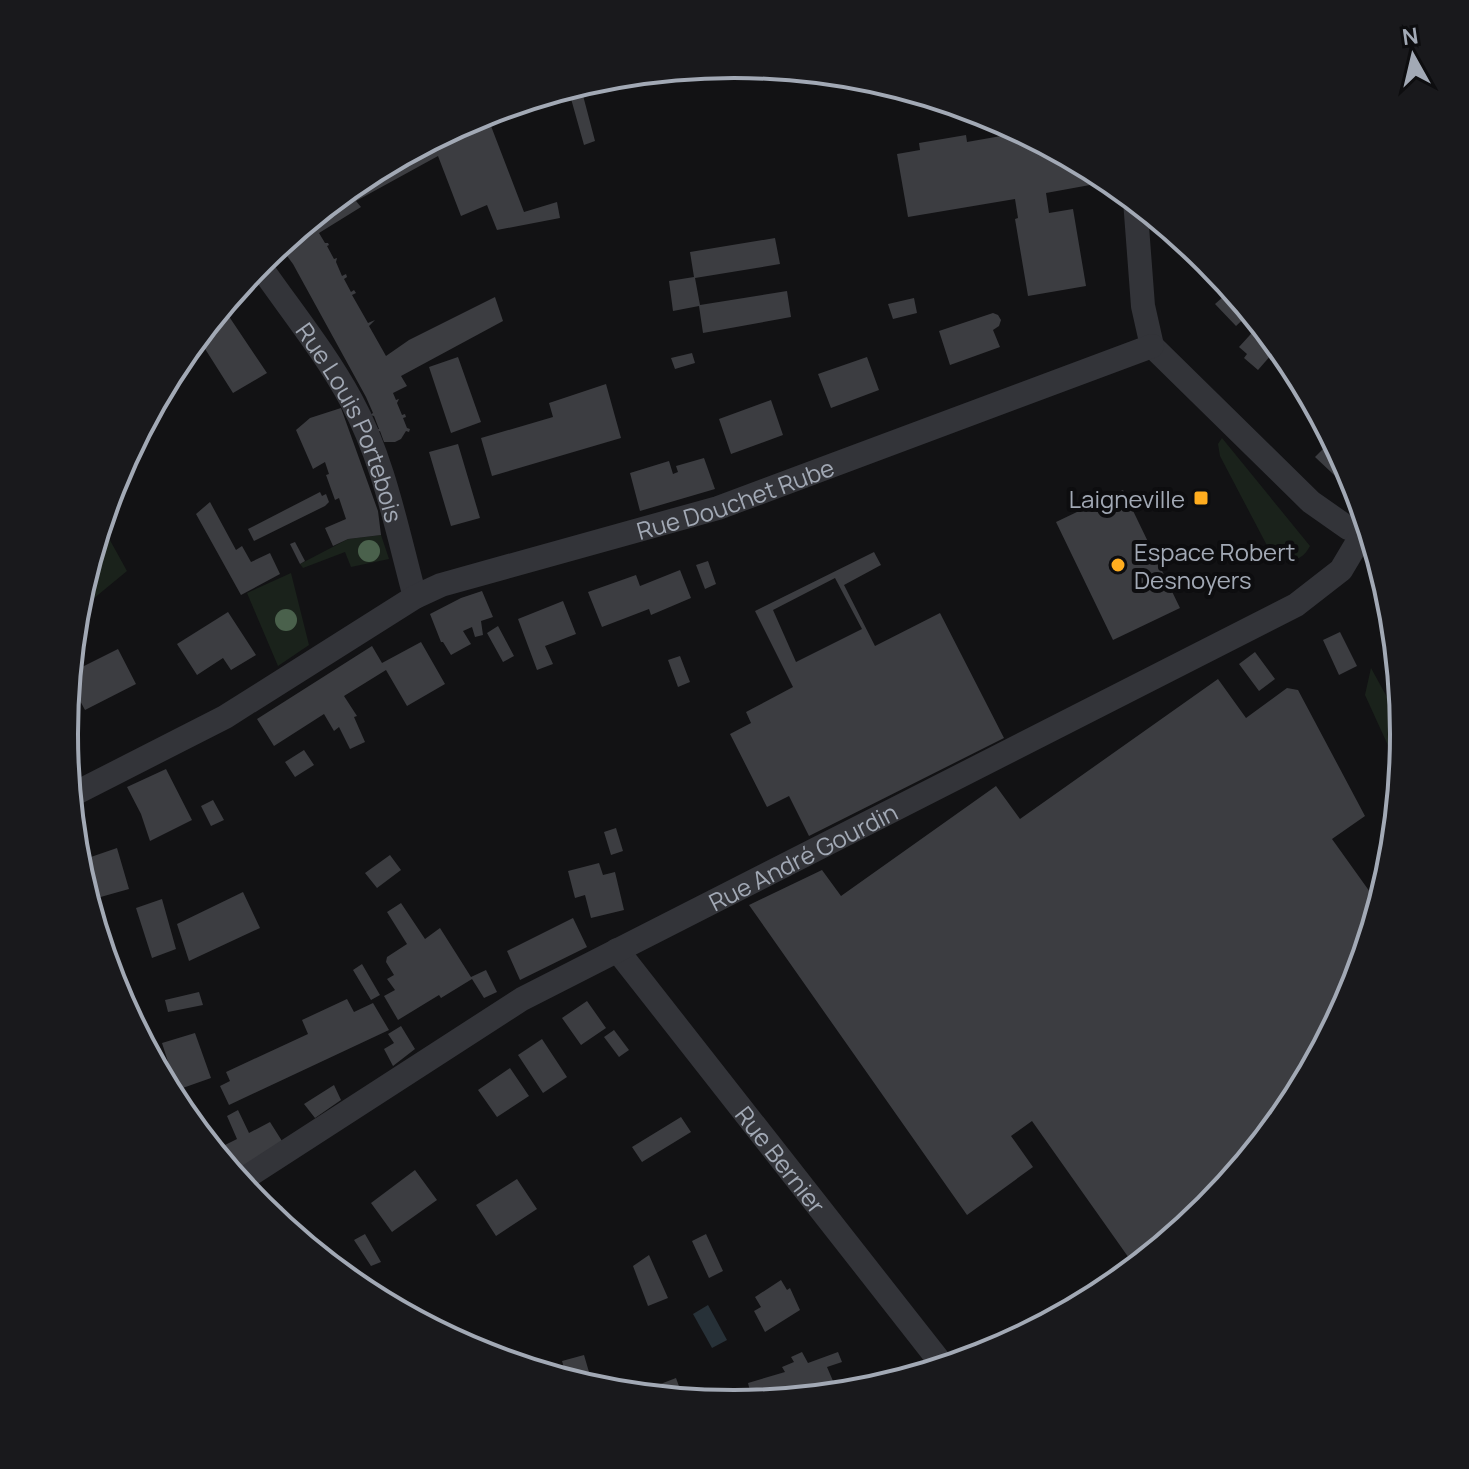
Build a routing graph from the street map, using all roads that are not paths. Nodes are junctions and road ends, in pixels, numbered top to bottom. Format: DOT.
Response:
graph roads {
  1 [pos="1136,216"];
  2 [pos="266,274"];
  3 [pos="1152,346"];
  4 [pos="1358,529"];
  5 [pos="1362,541"];
  6 [pos="415,597"];
  7 [pos="81,791"];
  8 [pos="617,950"];
  9 [pos="249,1176"];
  10 [pos="938,1359"];
  1 -- 3 [label="street"];
  2 -- 6 [label="street, Rue Louis Portebois"];
  3 -- 4 [label="street"];
  3 -- 6 [label="street, Rue Douchet Rube"];
  5 -- 8 [label="street, Rue André Gourdin"];
  6 -- 7 [label="street, Rue Douchet Rube"];
  8 -- 9 [label="street, Rue André Gourdin"];
  8 -- 10 [label="street, Rue Bernier"];
}
